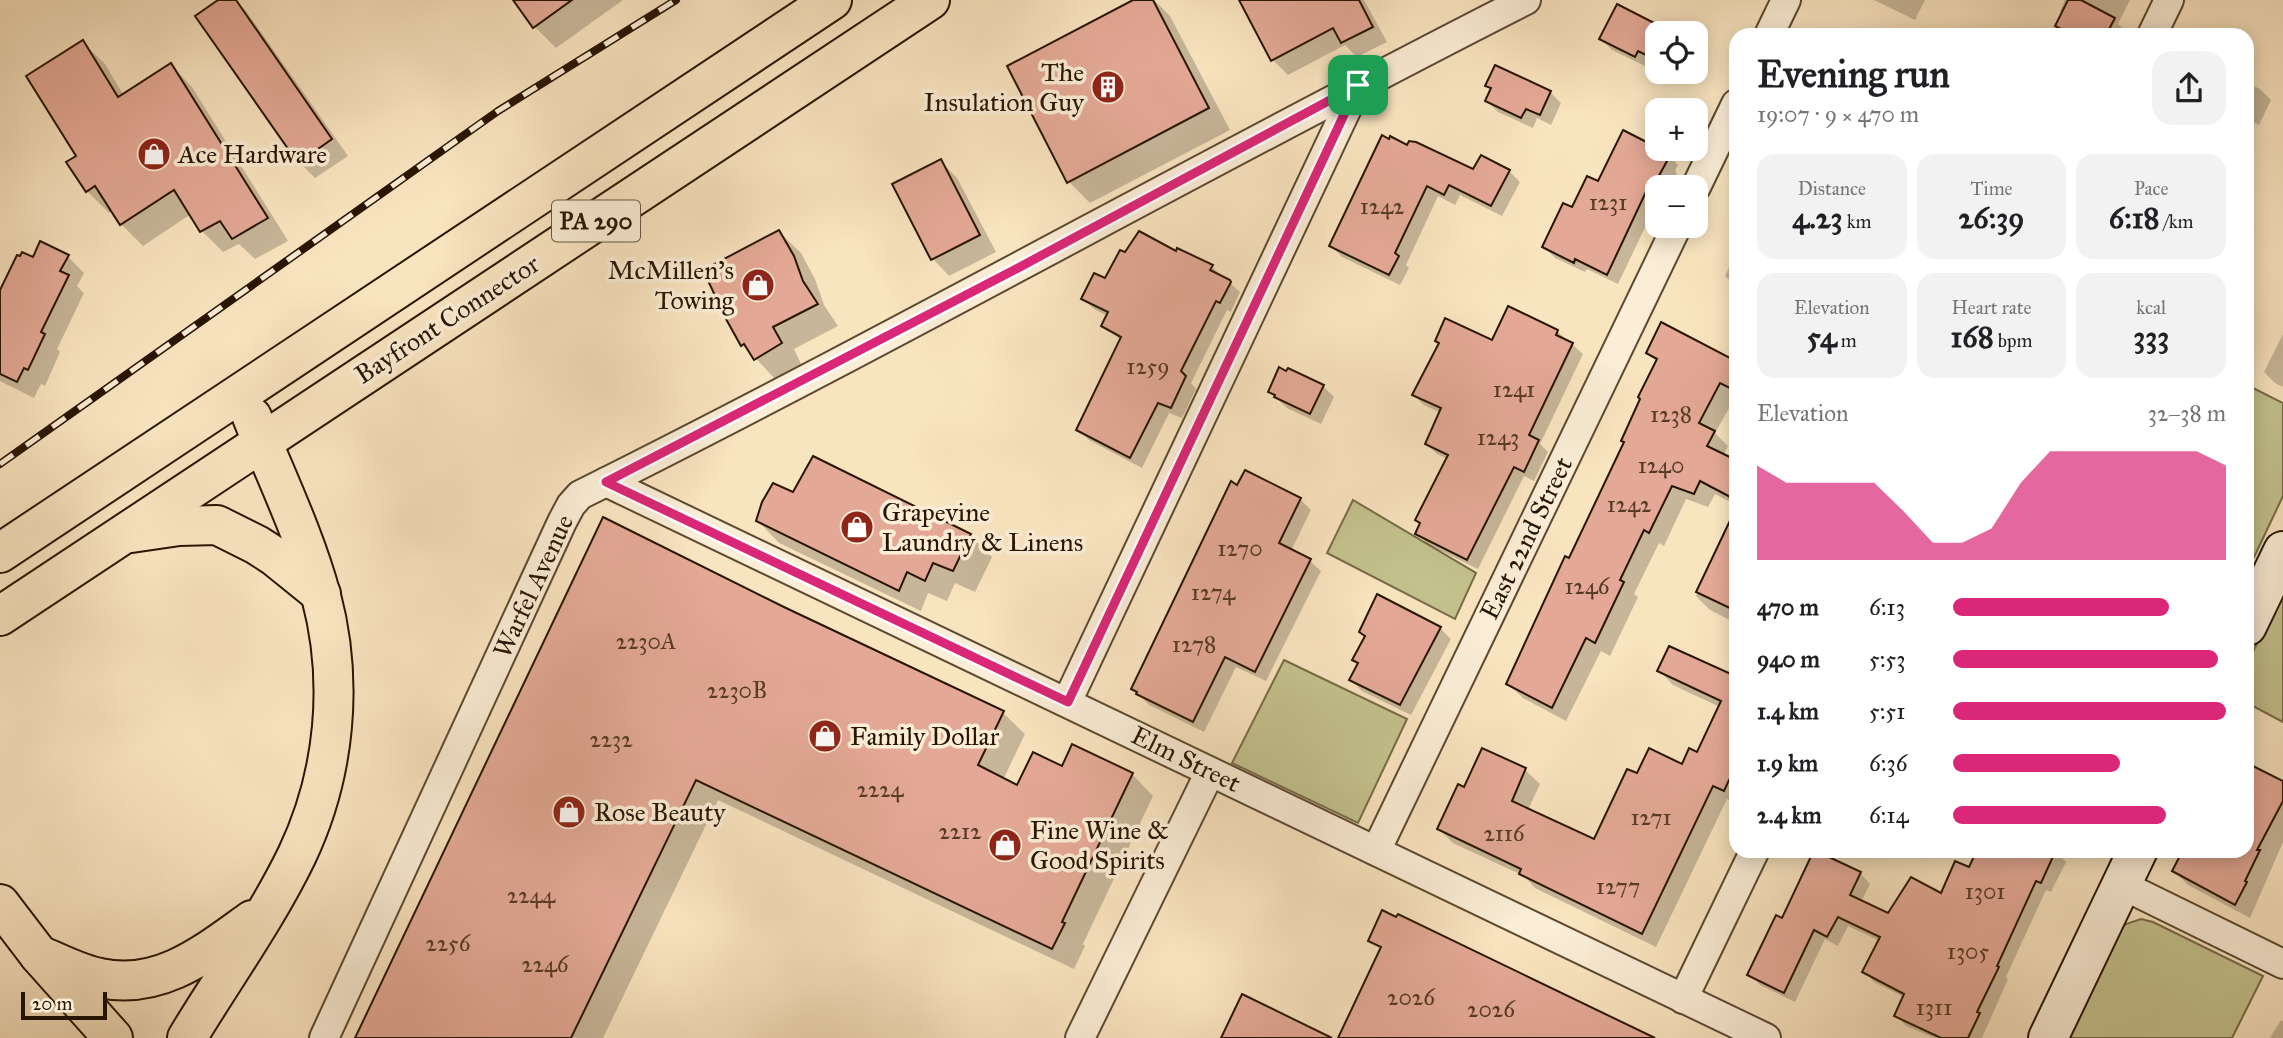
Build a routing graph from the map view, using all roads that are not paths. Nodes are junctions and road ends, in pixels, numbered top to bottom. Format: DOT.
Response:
graph roads {
  1 [pos="832,0"];
  2 [pos="930,0"];
  3 [pos="1526,0"];
  4 [pos="1786,0"];
  5 [pos="2169,0"];
  6 [pos="1772,28"];
  7 [pos="2155,28"];
  8 [pos="1358,85"];
  9 [pos="1729,119"];
  10 [pos="1702,175"];
  11 [pos="1671,238"];
  12 [pos="242,392"];
  13 [pos="262,441"];
  14 [pos="606,482"];
  15 [pos="121,534"];
  16 [pos="2283,551"];
  17 [pos="0,553"];
  18 [pos="320,594"];
  19 [pos="2254,611"];
  20 [pos="0,616"];
  21 [pos="1068,702"];
  22 [pos="1210,772"];
  23 [pos="1376,851"];
  24 [pos="1751,858"];
  25 [pos="2134,858"];
  26 [pos="2122,885"];
  27 [pos="0,904"];
  28 [pos="265,911"];
  29 [pos="39,955"];
  30 [pos="2283,964"];
  31 [pos="1683,999"];
  32 [pos="113,1038"];
  33 [pos="187,1038"];
  34 [pos="324,1038"];
  35 [pos="1080,1038"];
  36 [pos="1766,1038"];
  37 [pos="2048,1038"];
  1 -- 12 [label="main road, Bayfront Connector / PA 290"];
  2 -- 13 [label="main road, Bayfront Connector / PA 290"];
  3 -- 8 [label="street, Warfel Avenue"];
  4 -- 6 [label="street"];
  5 -- 7 [label="street"];
  8 -- 14 [label="street, Warfel Avenue"];
  8 -- 21 [label="street"];
  9 -- 10 [label="street"];
  11 -- 23 [label="street, East 22nd Street"];
  12 -- 13 [label="main road"];
  12 -- 17 [label="main road, Bayfront Connector / PA 290"];
  13 -- 15 [label="main road, Bayfront Connector / PA 290"];
  13 -- 18 [label="main road"];
  14 -- 21 [label="street, Elm Street"];
  14 -- 34 [label="street, Warfel Avenue"];
  15 -- 18 [label="main road"];
  15 -- 20 [label="main road, Bayfront Connector / PA 290"];
  16 -- 19 [label="main road"];
  18 -- 28 [label="main road"];
  21 -- 22 [label="street, Elm Street"];
  22 -- 23 [label="street, Elm Street"];
  22 -- 35 [label="street"];
  23 -- 31 [label="street, Elm Street"];
  24 -- 31 [label="street"];
  25 -- 26 [label="main road"];
  26 -- 30 [label="street"];
  26 -- 37 [label="main road"];
  27 -- 29 [label="main road"];
  28 -- 29 [label="main road"];
  28 -- 33 [label="main road"];
  29 -- 32 [label="main road"];
  31 -- 36 [label="street, Elm Street"];
}
